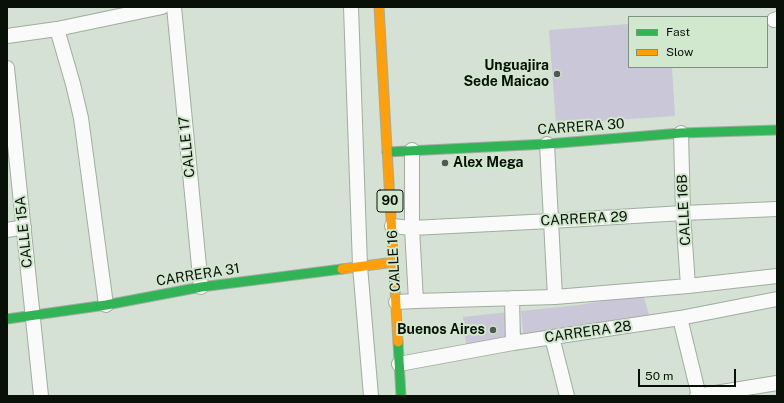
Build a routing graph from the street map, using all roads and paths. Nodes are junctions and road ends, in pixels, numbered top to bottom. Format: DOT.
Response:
graph roads {
  1 [pos="162,7"];
  2 [pos="174,7"];
  3 [pos="351,7"];
  4 [pos="380,7"];
  5 [pos="57,29"];
  6 [pos="7,36"];
  7 [pos="7,68"];
  8 [pos="777,130"];
  9 [pos="681,133"];
  10 [pos="547,144"];
  11 [pos="412,150"];
  12 [pos="388,152"];
  13 [pos="777,209"];
  14 [pos="683,213"];
  15 [pos="551,221"];
  16 [pos="392,226"];
  17 [pos="24,227"];
  18 [pos="412,228"];
  19 [pos="7,230"];
  20 [pos="394,262"];
  21 [pos="360,266"];
  22 [pos="777,276"];
  23 [pos="688,286"];
  24 [pos="201,287"];
  25 [pos="555,297"];
  26 [pos="512,298"];
  27 [pos="416,300"];
  28 [pos="777,300"];
  29 [pos="396,302"];
  30 [pos="106,305"];
  31 [pos="33,315"];
  32 [pos="680,318"];
  33 [pos="7,319"];
  34 [pos="552,337"];
  35 [pos="513,343"];
  36 [pos="399,364"];
  37 [pos="777,383"];
  38 [pos="41,396"];
  39 [pos="371,396"];
  40 [pos="401,396"];
  41 [pos="567,396"];
  42 [pos="698,396"];
  1 -- 5 [label="street"];
  2 -- 24 [label="street, CALLE 17"];
  3 -- 21 [label="street"];
  4 -- 12 [label="main road, CALLE 16 / 90"];
  5 -- 6 [label="street"];
  5 -- 30 [label="street"];
  7 -- 17 [label="street, CALLE 15A"];
  8 -- 9 [label="main road, CARRERA 30"];
  9 -- 10 [label="main road, CARRERA 30"];
  9 -- 14 [label="street, CALLE 16B"];
  10 -- 11 [label="main road, CARRERA 30"];
  10 -- 15 [label="street"];
  11 -- 12 [label="main road, CARRERA 30"];
  11 -- 18 [label="street, CALLE 16"];
  12 -- 16 [label="main road, CALLE 16 / 90"];
  13 -- 14 [label="street, CARRERA 29"];
  14 -- 15 [label="street, CARRERA 29"];
  14 -- 23 [label="street, CALLE 16B"];
  15 -- 18 [label="street, CARRERA 29"];
  15 -- 25 [label="street"];
  16 -- 18 [label="street, CARRERA 29"];
  16 -- 20 [label="main road, CALLE 16 / 90"];
  17 -- 19 [label="street"];
  17 -- 31 [label="street, CALLE 15A"];
  18 -- 27 [label="street, CALLE 16"];
  20 -- 21 [label="main road, CARRERA 31"];
  20 -- 29 [label="main road, CALLE 16 / 90"];
  21 -- 24 [label="main road, CARRERA 31"];
  21 -- 39 [label="street"];
  22 -- 23 [label="street"];
  23 -- 25 [label="street"];
  24 -- 30 [label="main road, CARRERA 31"];
  25 -- 26 [label="street"];
  26 -- 27 [label="street"];
  26 -- 35 [label="street"];
  27 -- 29 [label="street"];
  28 -- 32 [label="street, CARRERA 28"];
  29 -- 36 [label="main road, CALLE 16 / 90"];
  30 -- 31 [label="main road, CARRERA 31"];
  31 -- 33 [label="main road, CARRERA 31"];
  31 -- 38 [label="street, CALLE 15A"];
  32 -- 34 [label="street, CARRERA 28"];
  32 -- 42 [label="street"];
  34 -- 35 [label="street, CARRERA 28"];
  34 -- 41 [label="street"];
  35 -- 36 [label="street, CARRERA 28"];
  36 -- 40 [label="main road, CALLE 16 / 90"];
  37 -- 42 [label="street"];
}
